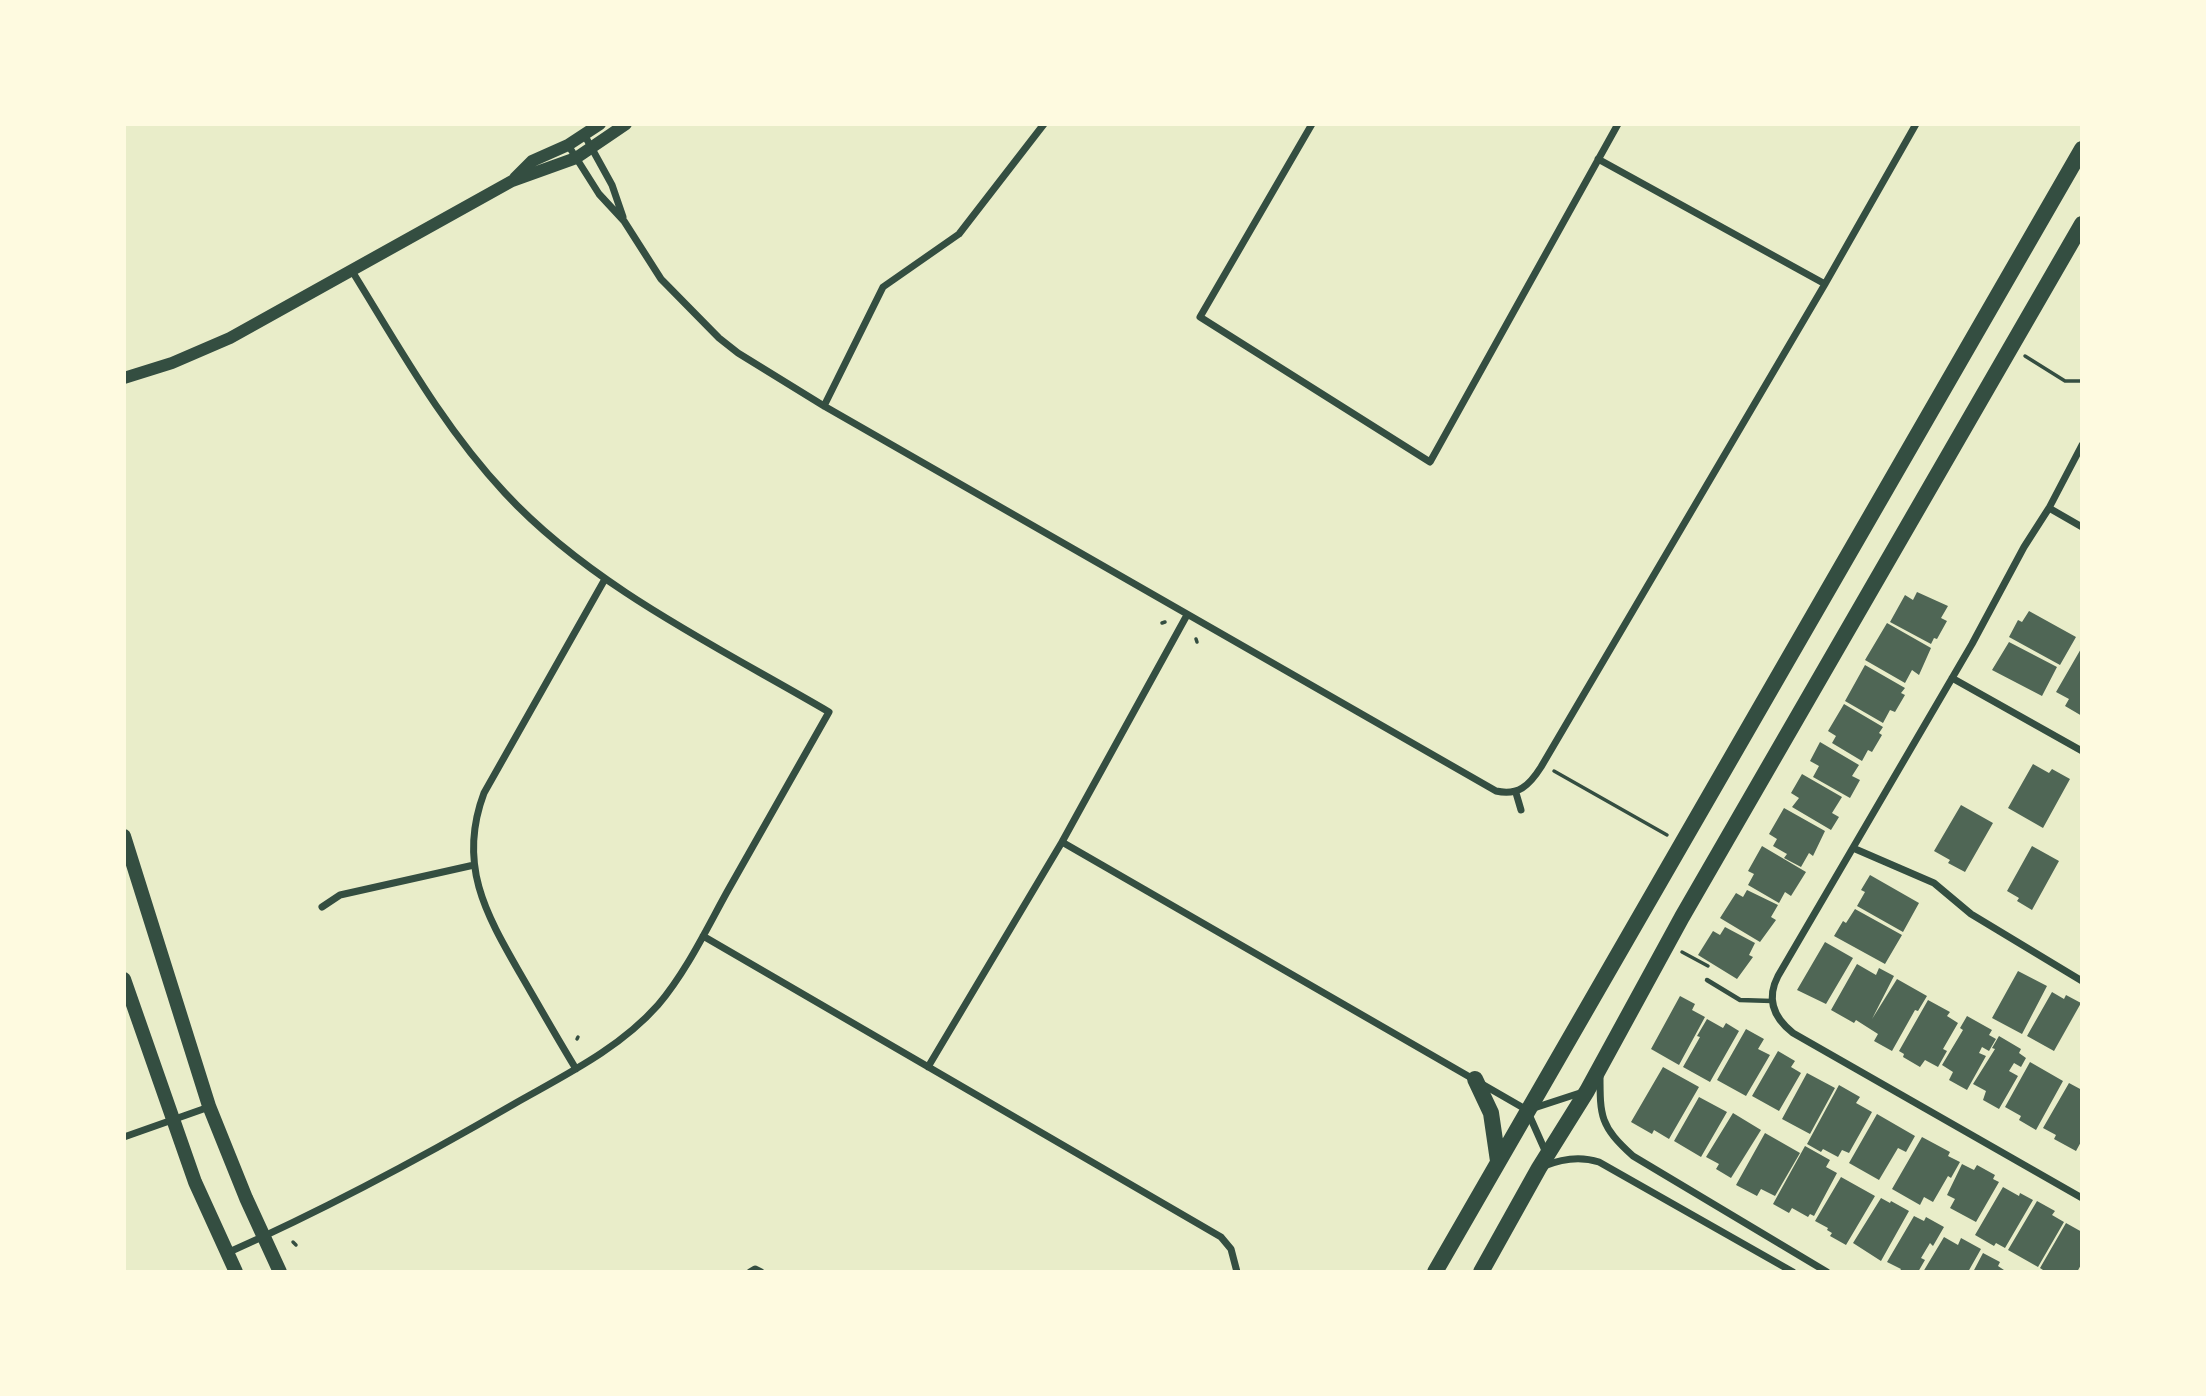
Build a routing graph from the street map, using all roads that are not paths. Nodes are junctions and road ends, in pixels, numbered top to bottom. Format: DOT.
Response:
graph roads {
  1 [pos="600,124"];
  2 [pos="626,124"];
  3 [pos="1044,124"];
  4 [pos="1312,124"];
  5 [pos="1618,124"];
  6 [pos="1916,124"];
  7 [pos="585,136"];
  8 [pos="568,145"];
  9 [pos="593,148"];
  10 [pos="2082,149"];
  11 [pos="576,158"];
  12 [pos="1598,159"];
  13 [pos="512,181"];
  14 [pos="624,221"];
  15 [pos="2082,224"];
  16 [pos="352,271"];
  17 [pos="1825,284"];
  18 [pos="124,378"];
  19 [pos="824,405"];
  20 [pos="2082,444"];
  21 [pos="2049,508"];
  22 [pos="2082,527"];
  23 [pos="605,579"];
  24 [pos="1187,615"];
  25 [pos="1952,678"];
  26 [pos="2082,751"];
  27 [pos="1516,793"];
  28 [pos="1521,810"];
  29 [pos="124,836"];
  30 [pos="1062,842"];
  31 [pos="1853,848"];
  32 [pos="474,865"];
  33 [pos="321,907"];
  34 [pos="703,936"];
  35 [pos="124,979"];
  36 [pos="1707,980"];
  37 [pos="2082,981"];
  38 [pos="1772,1001"];
  39 [pos="1600,1066"];
  40 [pos="928,1067"];
  41 [pos="576,1069"];
  42 [pos="1475,1079"];
  43 [pos="1587,1091"];
  44 [pos="209,1107"];
  45 [pos="1527,1110"];
  46 [pos="173,1121"];
  47 [pos="124,1137"];
  48 [pos="1498,1161"];
  49 [pos="1543,1162"];
  50 [pos="2082,1198"];
  51 [pos="264,1237"];
  52 [pos="228,1253"];
  53 [pos="236,1272"];
  54 [pos="280,1272"];
  55 [pos="750,1272"];
  56 [pos="761,1272"];
  57 [pos="1237,1272"];
  58 [pos="1435,1272"];
  59 [pos="1481,1272"];
  60 [pos="1793,1272"];
  61 [pos="1827,1272"];
  1 -- 7 [label="street"];
  2 -- 9 [label="street"];
  3 -- 19 [label="street"];
  4 -- 12 [label="street"];
  5 -- 12 [label="street"];
  6 -- 17 [label="street"];
  7 -- 8 [label="street"];
  7 -- 9 [label="street"];
  8 -- 11 [label="street"];
  8 -- 13 [label="street"];
  9 -- 11 [label="street"];
  9 -- 14 [label="street"];
  10 -- 45 [label="main road"];
  11 -- 13 [label="street"];
  11 -- 14 [label="street"];
  12 -- 17 [label="street"];
  13 -- 16 [label="street"];
  14 -- 19 [label="street"];
  15 -- 39 [label="main road"];
  16 -- 18 [label="street"];
  16 -- 23 [label="street"];
  17 -- 27 [label="street"];
  19 -- 24 [label="street"];
  20 -- 21 [label="street"];
  21 -- 22 [label="street"];
  21 -- 25 [label="street"];
  23 -- 32 [label="street"];
  23 -- 34 [label="street"];
  24 -- 27 [label="street"];
  24 -- 30 [label="street"];
  25 -- 26 [label="street"];
  25 -- 31 [label="street"];
  27 -- 28 [label="street"];
  29 -- 44 [label="main road"];
  30 -- 40 [label="street"];
  30 -- 42 [label="street"];
  31 -- 37 [label="street"];
  31 -- 38 [label="street"];
  32 -- 33 [label="street"];
  32 -- 41 [label="street"];
  34 -- 40 [label="street"];
  34 -- 41 [label="street"];
  35 -- 46 [label="main road"];
  36 -- 38 [label="lane"];
  38 -- 50 [label="street"];
  39 -- 43 [label="main road"];
  39 -- 61 [label="street"];
  40 -- 57 [label="street"];
  41 -- 51 [label="street"];
  42 -- 45 [label="street"];
  42 -- 48 [label="main road"];
  43 -- 45 [label="street"];
  43 -- 49 [label="main road"];
  44 -- 46 [label="street"];
  44 -- 51 [label="main road"];
  45 -- 48 [label="main road"];
  45 -- 49 [label="street"];
  46 -- 47 [label="street"];
  46 -- 52 [label="main road"];
  48 -- 58 [label="main road"];
  49 -- 59 [label="main road"];
  49 -- 60 [label="street"];
  51 -- 52 [label="street"];
  51 -- 54 [label="main road"];
  52 -- 53 [label="main road"];
  55 -- 56 [label="street"];
}
